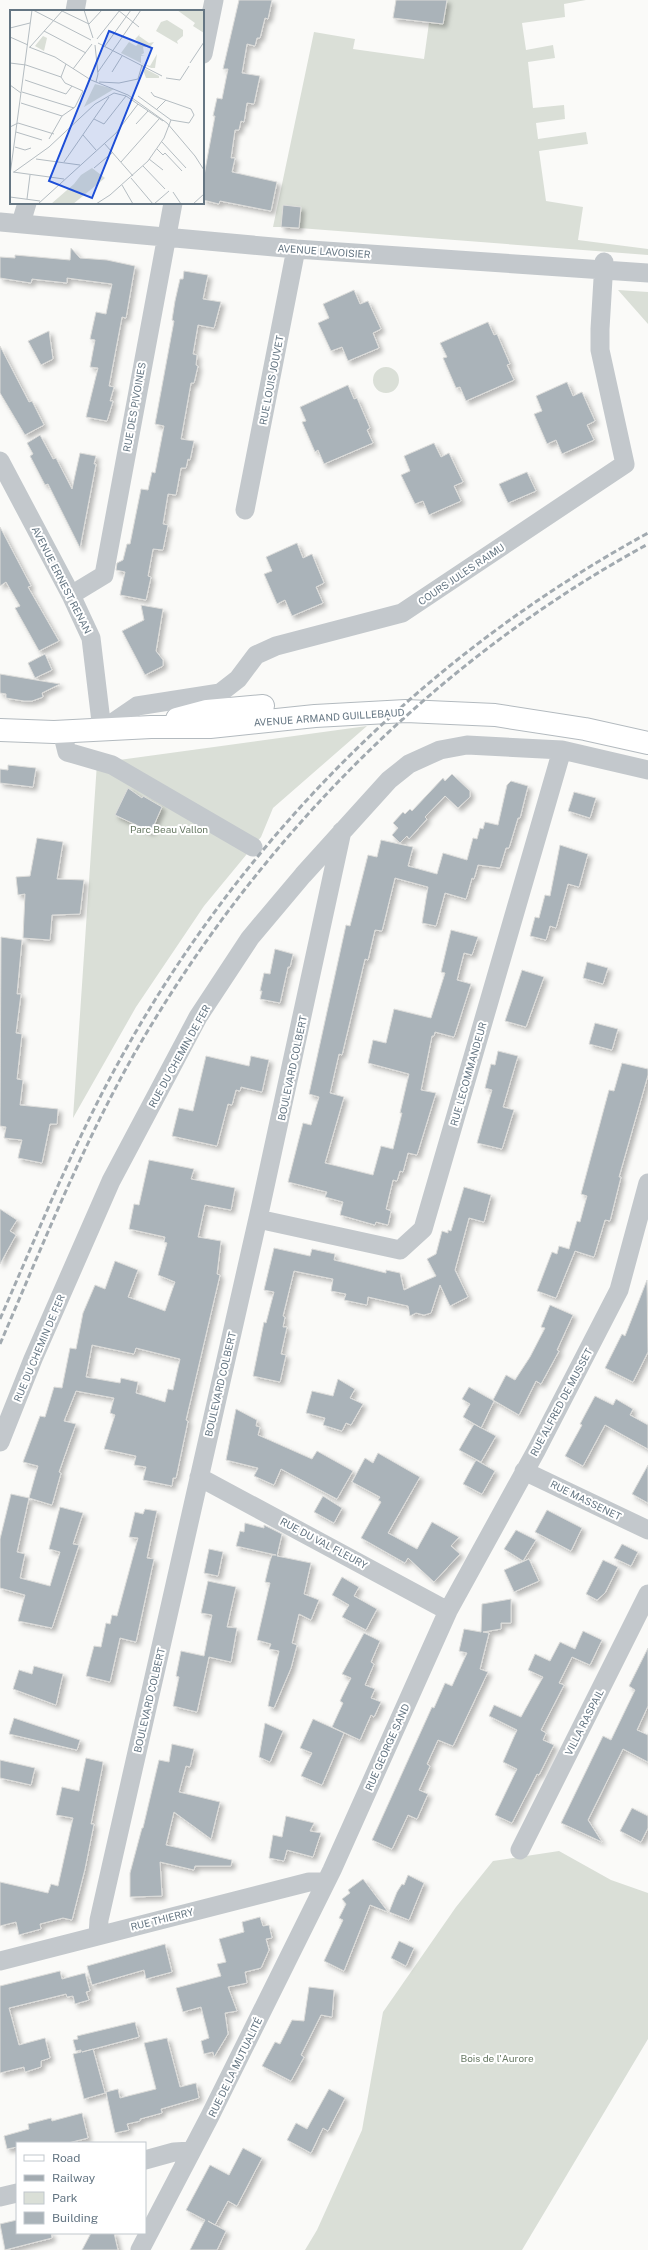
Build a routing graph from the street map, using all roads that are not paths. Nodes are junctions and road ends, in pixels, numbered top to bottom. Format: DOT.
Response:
graph roads {
  1 [pos="77,0"];
  2 [pos="214,0"];
  3 [pos="75,10"];
  4 [pos="204,49"];
  5 [pos="27,204"];
  6 [pos="173,204"];
  7 [pos="0,222"];
  8 [pos="21,223"];
  9 [pos="166,239"];
  10 [pos="296,250"];
  11 [pos="604,266"];
  12 [pos="648,273"];
  13 [pos="0,461"];
  14 [pos="245,510"];
  15 [pos="71,594"];
  16 [pos="151,727"];
  17 [pos="0,730"];
  18 [pos="102,730"];
  19 [pos="648,730"];
  20 [pos="62,732"];
  21 [pos="648,743"];
  22 [pos="562,750"];
  23 [pos="648,770"];
  24 [pos="342,831"];
  25 [pos="253,847"];
  26 [pos="648,1182"];
  27 [pos="258,1219"];
  28 [pos="0,1442"];
  29 [pos="524,1471"];
  30 [pos="199,1477"];
  31 [pos="648,1530"];
  32 [pos="648,1594"];
  33 [pos="448,1611"];
  34 [pos="520,1850"];
  35 [pos="326,1882"];
  36 [pos="98,1936"];
  37 [pos="0,1961"];
  38 [pos="191,2151"];
  39 [pos="146,2160"];
  40 [pos="16,2193"];
  41 [pos="0,2197"];
  42 [pos="140,2250"];
  1 -- 3 [label="street"];
  2 -- 4 [label="street"];
  5 -- 8 [label="street"];
  6 -- 9 [label="street, RUE DES PIVOINES"];
  7 -- 8 [label="street, AVENUE LAVOISIER"];
  8 -- 9 [label="street, AVENUE LAVOISIER"];
  9 -- 10 [label="street, AVENUE LAVOISIER"];
  9 -- 15 [label="street, RUE DES PIVOINES"];
  10 -- 11 [label="street, AVENUE LAVOISIER"];
  10 -- 14 [label="street, RUE LOUIS JOUVET"];
  11 -- 12 [label="street, AVENUE LAVOISIER"];
  11 -- 18 [label="street, COURS JULES RAIMU"];
  13 -- 15 [label="street, AVENUE ERNEST RENAN"];
  15 -- 18 [label="street, AVENUE ERNEST RENAN"];
  16 -- 18 [label="street, AVENUE ARMAND GUILLEBAUD"];
  16 -- 19 [label="street, AVENUE ARMAND GUILLEBAUD"];
  16 -- 21 [label="street, AVENUE ARMAND GUILLEBAUD"];
  17 -- 20 [label="street, AVENUE ARMAND GUILLEBAUD"];
  18 -- 20 [label="street, AVENUE ARMAND GUILLEBAUD"];
  20 -- 25 [label="street"];
  22 -- 23 [label="street, RUE DU CHEMIN DE FER"];
  22 -- 24 [label="street, RUE DU CHEMIN DE FER"];
  22 -- 27 [label="street, RUE LECOMMANDEUR"];
  24 -- 27 [label="street, BOULEVARD COLBERT"];
  24 -- 28 [label="street, RUE DU CHEMIN DE FER"];
  26 -- 29 [label="street, RUE ALFRED DE MUSSET"];
  27 -- 30 [label="street, BOULEVARD COLBERT"];
  29 -- 31 [label="street, RUE MASSENET"];
  29 -- 33 [label="street, RUE ALFRED DE MUSSET"];
  30 -- 33 [label="street, RUE DU VAL FLEURY"];
  30 -- 36 [label="street, BOULEVARD COLBERT"];
  32 -- 34 [label="street, VILLA RASPAIL"];
  33 -- 35 [label="street, RUE GEORGE SAND"];
  35 -- 36 [label="street, RUE THIERRY"];
  35 -- 38 [label="street, RUE DE LA MUTUALITÉ"];
  36 -- 37 [label="street, RUE THIERRY"];
  38 -- 39 [label="street"];
  38 -- 42 [label="street, RUE DE LA MUTUALITÉ"];
  40 -- 41 [label="street"];
}
